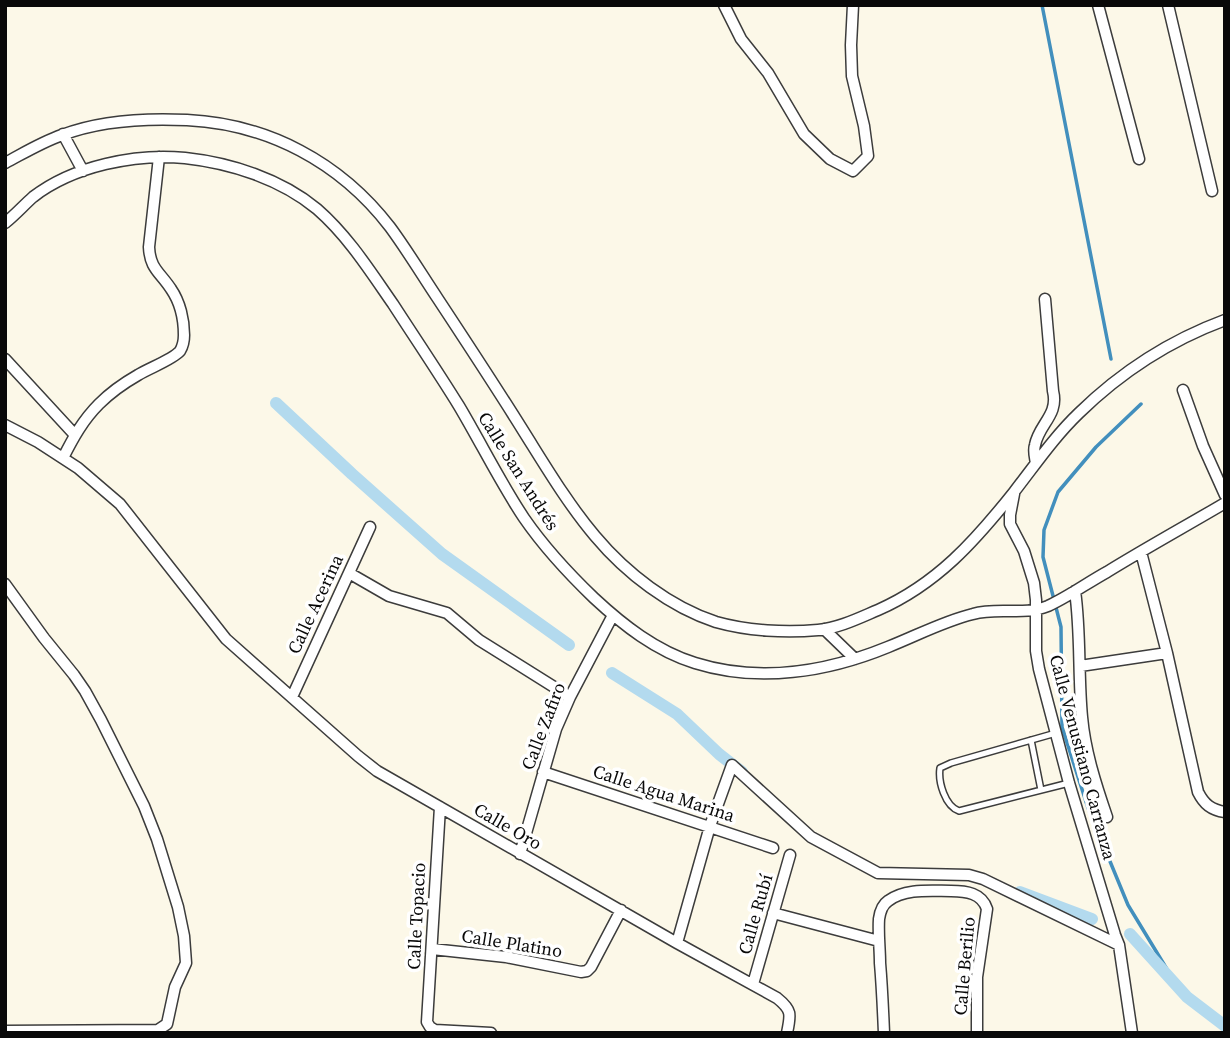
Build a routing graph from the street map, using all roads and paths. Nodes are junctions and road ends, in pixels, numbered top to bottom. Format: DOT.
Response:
graph roads {
  1 [pos="724,5"];
  2 [pos="853,5"];
  3 [pos="1098,5"];
  4 [pos="1168,5"];
  5 [pos="64,134"];
  6 [pos="159,157"];
  7 [pos="1139,159"];
  8 [pos="5,163"];
  9 [pos="83,171"];
  10 [pos="1212,191"];
  11 [pos="5,223"];
  12 [pos="1045,299"];
  13 [pos="1225,320"];
  14 [pos="5,359"];
  15 [pos="1183,390"];
  16 [pos="5,425"];
  17 [pos="75,435"];
  18 [pos="63,458"];
  19 [pos="1036,463"];
  20 [pos="1015,491"];
  21 [pos="1225,495"];
  22 [pos="1225,503"];
  23 [pos="370,527"];
  24 [pos="1141,552"];
  25 [pos="349,573"];
  26 [pos="5,584"];
  27 [pos="1075,591"];
  28 [pos="1041,608"];
  29 [pos="613,615"];
  30 [pos="824,629"];
  31 [pos="1167,653"];
  32 [pos="855,659"];
  33 [pos="1080,667"];
  34 [pos="292,696"];
  35 [pos="570,697"];
  36 [pos="1056,733"];
  37 [pos="1031,740"];
  38 [pos="543,772"];
  39 [pos="1069,783"];
  40 [pos="1041,790"];
  41 [pos="440,807"];
  42 [pos="1225,812"];
  43 [pos="1107,817"];
  44 [pos="710,826"];
  45 [pos="773,848"];
  46 [pos="520,854"];
  47 [pos="790,855"];
  48 [pos="621,910"];
  49 [pos="773,913"];
  50 [pos="879,941"];
  51 [pos="677,943"];
  52 [pos="1119,945"];
  53 [pos="432,949"];
  54 [pos="753,984"];
  55 [pos="5,1031"];
  56 [pos="491,1033"];
  57 [pos="787,1033"];
  58 [pos="884,1033"];
  59 [pos="976,1033"];
  60 [pos="1132,1033"];
  1 -- 2 [label="street"];
  3 -- 7 [label="street"];
  4 -- 10 [label="street"];
  5 -- 8 [label="street"];
  5 -- 9 [label="street"];
  5 -- 30 [label="street"];
  6 -- 9 [label="street, Calle San Andrés"];
  6 -- 17 [label="street"];
  6 -- 29 [label="street, Calle San Andrés"];
  9 -- 11 [label="street, Calle San Andrés"];
  12 -- 19 [label="street"];
  13 -- 19 [label="street"];
  14 -- 17 [label="street"];
  15 -- 21 [label="street"];
  16 -- 18 [label="street, Calle Oro"];
  17 -- 18 [label="street"];
  18 -- 34 [label="street, Calle Oro"];
  19 -- 20 [label="street"];
  20 -- 28 [label="street, Calle Venustiano Carranza"];
  20 -- 30 [label="street"];
  22 -- 24 [label="street"];
  23 -- 25 [label="street, Calle Acerina"];
  24 -- 27 [label="street"];
  24 -- 31 [label="street"];
  25 -- 34 [label="street, Calle Acerina"];
  25 -- 35 [label="street"];
  26 -- 55 [label="street"];
  27 -- 28 [label="street"];
  27 -- 33 [label="street"];
  28 -- 32 [label="street, Calle San Andrés"];
  28 -- 36 [label="street, Calle Venustiano Carranza"];
  29 -- 32 [label="street, Calle San Andrés"];
  29 -- 35 [label="street, Calle Zafiro"];
  30 -- 32 [label="street"];
  31 -- 33 [label="street"];
  31 -- 42 [label="street"];
  33 -- 43 [label="street"];
  34 -- 41 [label="street, Calle Oro"];
  35 -- 38 [label="street, Calle Zafiro"];
  36 -- 37 [label="lane"];
  36 -- 39 [label="street, Calle Venustiano Carranza"];
  37 -- 40 [label="lane"];
  37 -- 40 [label="lane"];
  38 -- 44 [label="street, Calle Agua Marina"];
  38 -- 46 [label="street, Calle Zafiro"];
  39 -- 40 [label="lane"];
  39 -- 52 [label="street, Calle Venustiano Carranza"];
  41 -- 46 [label="street, Calle Oro"];
  41 -- 53 [label="street, Calle Topacio"];
  44 -- 45 [label="street, Calle Agua Marina"];
  44 -- 51 [label="street"];
  44 -- 52 [label="street, Calle Agua Marina"];
  46 -- 48 [label="street, Calle Oro"];
  47 -- 49 [label="street, Calle Rubí"];
  48 -- 51 [label="street, Calle Oro"];
  48 -- 53 [label="street, Calle Platino"];
  49 -- 50 [label="street"];
  49 -- 54 [label="street, Calle Rubí"];
  50 -- 58 [label="street"];
  50 -- 59 [label="street, Calle Berilio"];
  51 -- 54 [label="street, Calle Oro"];
  52 -- 60 [label="street, Calle Venustiano Carranza"];
  53 -- 56 [label="street, Calle Topacio"];
  54 -- 57 [label="street, Calle Oro"];
}
